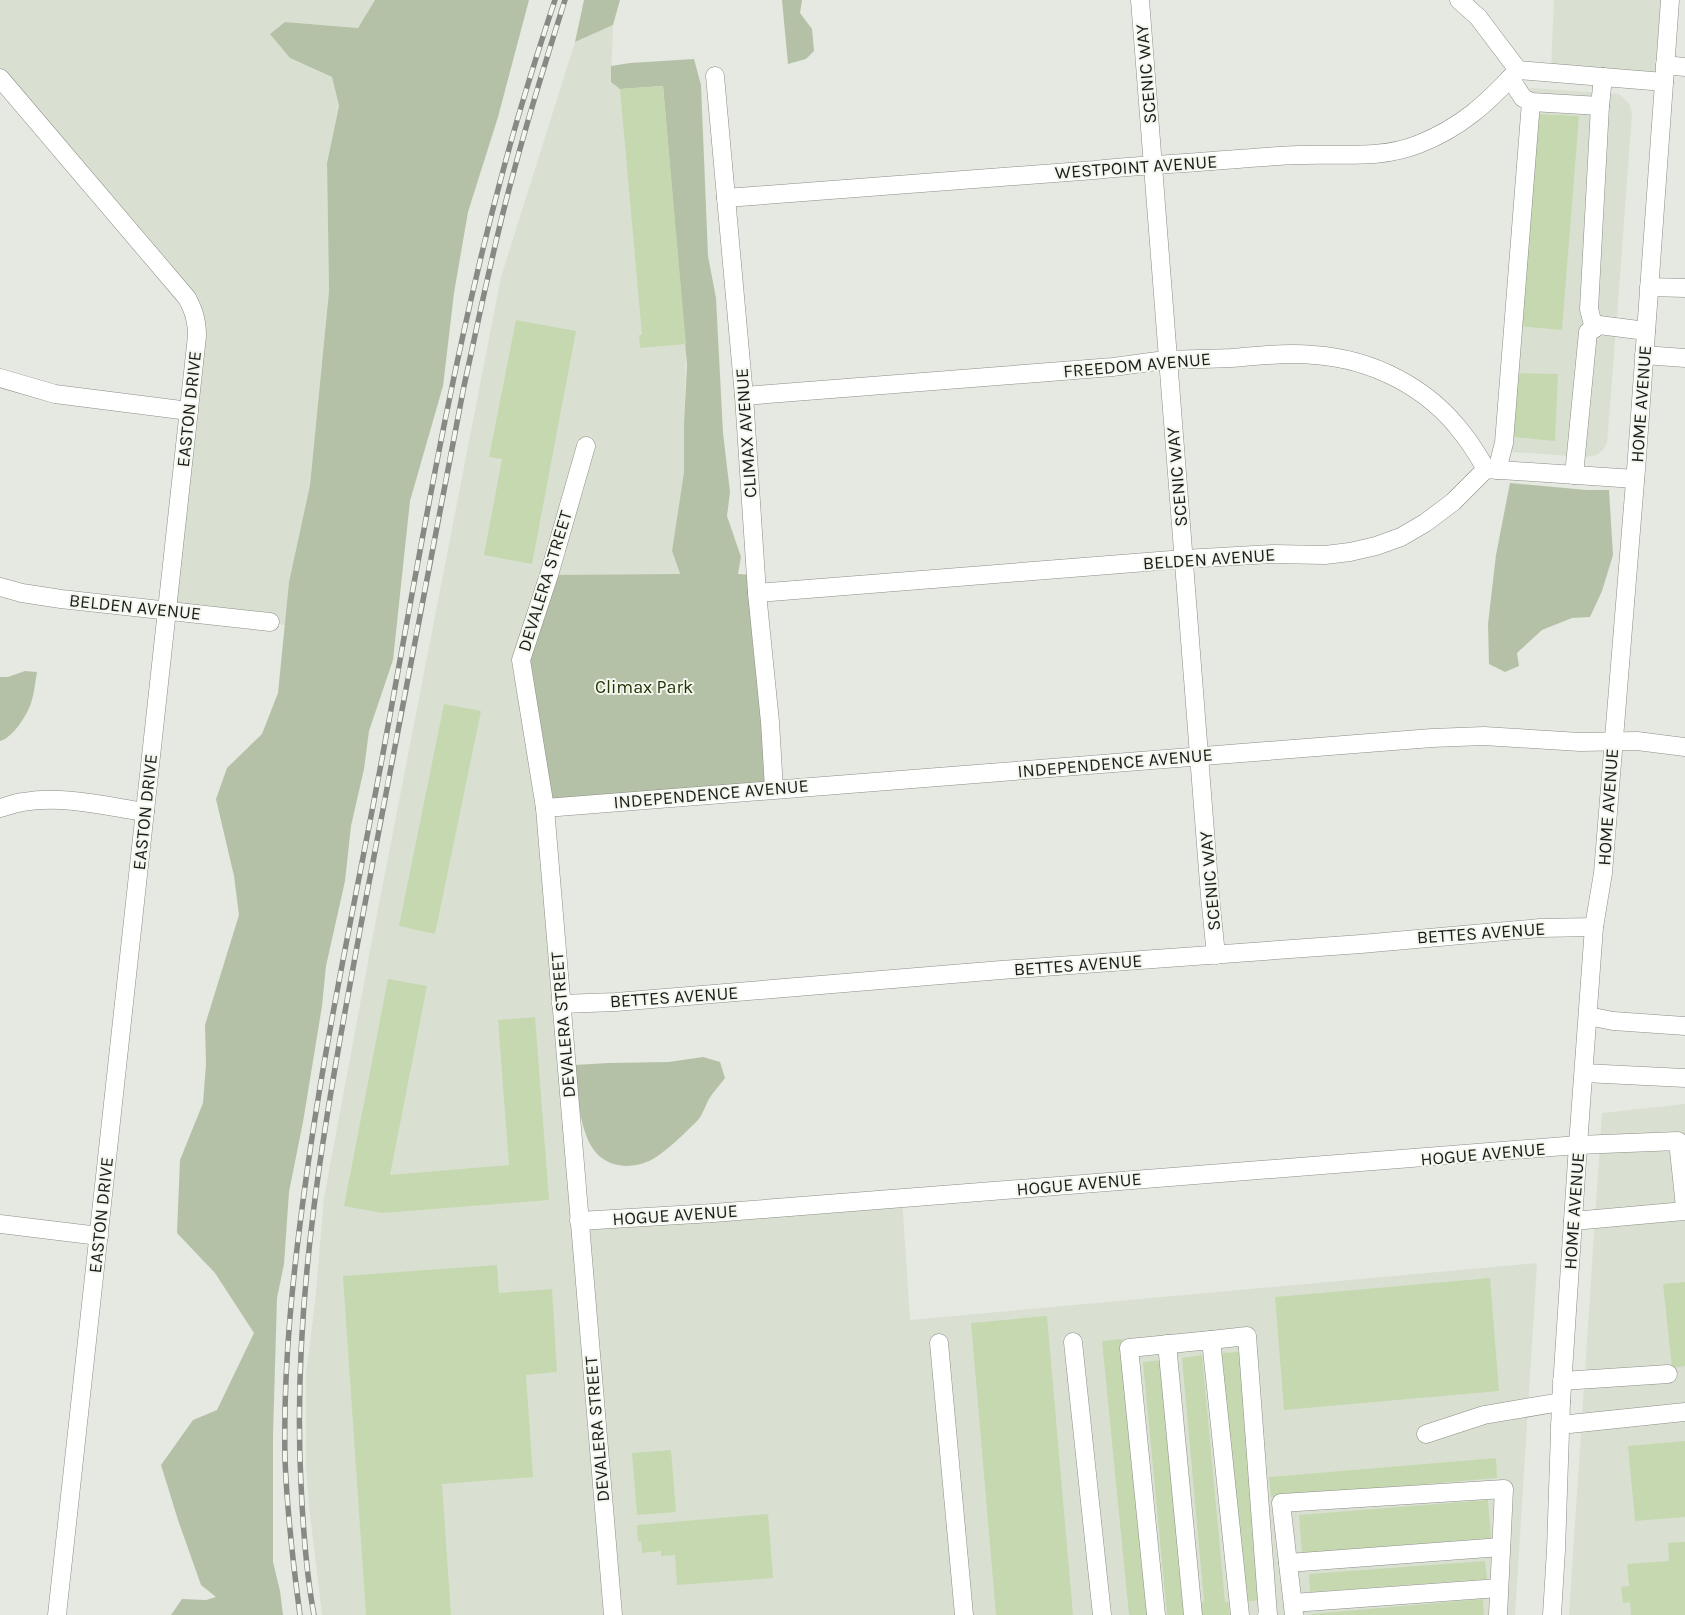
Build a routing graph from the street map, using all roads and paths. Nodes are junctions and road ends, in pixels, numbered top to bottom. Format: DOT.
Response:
graph roads {
  1 [pos="1140,0"];
  2 [pos="1459,0"];
  3 [pos="1670,0"];
  4 [pos="1685,67"];
  5 [pos="1664,73"];
  6 [pos="1514,74"];
  7 [pos="715,76"];
  8 [pos="1603,77"];
  9 [pos="0,78"];
  10 [pos="1531,102"];
  11 [pos="1600,106"];
  12 [pos="1154,164"];
  13 [pos="726,198"];
  14 [pos="1649,287"];
  15 [pos="1685,288"];
  16 [pos="1594,328"];
  17 [pos="1646,331"];
  18 [pos="1644,355"];
  19 [pos="1685,358"];
  20 [pos="1168,360"];
  21 [pos="0,378"];
  22 [pos="744,396"];
  23 [pos="189,411"];
  24 [pos="586,446"];
  25 [pos="1492,469"];
  26 [pos="1574,475"];
  27 [pos="1635,479"];
  28 [pos="1184,559"];
  29 [pos="0,587"];
  30 [pos="757,593"];
  31 [pos="168,611"];
  32 [pos="270,622"];
  33 [pos="1613,741"];
  34 [pos="1685,747"];
  35 [pos="1199,756"];
  36 [pos="774,789"];
  37 [pos="0,808"];
  38 [pos="545,808"];
  39 [pos="144,812"];
  40 [pos="1594,927"];
  41 [pos="1216,955"];
  42 [pos="561,1004"];
  43 [pos="1588,1016"];
  44 [pos="1685,1026"];
  45 [pos="1584,1073"];
  46 [pos="1685,1078"];
  47 [pos="1578,1146"];
  48 [pos="1685,1209"];
  49 [pos="579,1221"];
  50 [pos="1573,1221"];
  51 [pos="0,1224"];
  52 [pos="99,1236"];
  53 [pos="1211,1340"];
  54 [pos="939,1342"];
  55 [pos="1073,1342"];
  56 [pos="1168,1344"];
  57 [pos="1668,1374"];
  58 [pos="1562,1381"];
  59 [pos="1561,1402"];
  60 [pos="1685,1412"];
  61 [pos="1560,1425"];
  62 [pos="1426,1434"];
  63 [pos="1501,1546"];
  64 [pos="1288,1563"];
  65 [pos="1499,1588"];
  66 [pos="1293,1609"];
  67 [pos="58,1615"];
  68 [pos="613,1615"];
  69 [pos="964,1615"];
  70 [pos="1102,1615"];
  71 [pos="1156,1615"];
  72 [pos="1193,1615"];
  73 [pos="1240,1615"];
  74 [pos="1267,1615"];
  75 [pos="1498,1615"];
  76 [pos="1552,1615"];
  1 -- 12 [label="street, SCENIC WAY"];
  2 -- 6 [label="street"];
  3 -- 5 [label="street, HOME AVENUE"];
  4 -- 5 [label="street"];
  5 -- 8 [label="street"];
  5 -- 14 [label="street, HOME AVENUE"];
  6 -- 8 [label="street"];
  6 -- 10 [label="street"];
  6 -- 12 [label="street, WESTPOINT AVENUE"];
  7 -- 13 [label="street, CLIMAX AVENUE"];
  8 -- 11 [label="street"];
  9 -- 23 [label="street, EASTON DRIVE"];
  10 -- 11 [label="street"];
  10 -- 25 [label="street"];
  11 -- 16 [label="street"];
  12 -- 13 [label="street, WESTPOINT AVENUE"];
  12 -- 20 [label="street, SCENIC WAY"];
  13 -- 22 [label="street, CLIMAX AVENUE"];
  14 -- 15 [label="street"];
  14 -- 17 [label="street, HOME AVENUE"];
  16 -- 17 [label="street"];
  16 -- 26 [label="street"];
  17 -- 18 [label="street, HOME AVENUE"];
  18 -- 19 [label="street"];
  18 -- 27 [label="street, HOME AVENUE"];
  20 -- 22 [label="street, FREEDOM AVENUE"];
  20 -- 25 [label="street, FREEDOM AVENUE"];
  20 -- 28 [label="street, SCENIC WAY"];
  21 -- 23 [label="street"];
  22 -- 30 [label="street, CLIMAX AVENUE"];
  23 -- 31 [label="street, EASTON DRIVE"];
  24 -- 38 [label="street, DEVALERA STREET"];
  25 -- 26 [label="street"];
  25 -- 28 [label="street, BELDEN AVENUE"];
  26 -- 27 [label="street"];
  27 -- 33 [label="street, HOME AVENUE"];
  28 -- 30 [label="street, BELDEN AVENUE"];
  28 -- 35 [label="street, SCENIC WAY"];
  29 -- 31 [label="street, BELDEN AVENUE"];
  30 -- 36 [label="street, CLIMAX AVENUE"];
  31 -- 32 [label="street, BELDEN AVENUE"];
  31 -- 39 [label="street, EASTON DRIVE"];
  33 -- 34 [label="street, INDEPENDENCE AVENUE"];
  33 -- 35 [label="street, INDEPENDENCE AVENUE"];
  33 -- 40 [label="street, HOME AVENUE"];
  35 -- 36 [label="street, INDEPENDENCE AVENUE"];
  35 -- 41 [label="street, SCENIC WAY"];
  36 -- 38 [label="street, INDEPENDENCE AVENUE"];
  37 -- 39 [label="street"];
  38 -- 42 [label="street, DEVALERA STREET"];
  39 -- 52 [label="street, EASTON DRIVE"];
  40 -- 41 [label="street, BETTES AVENUE"];
  40 -- 43 [label="street, HOME AVENUE"];
  41 -- 42 [label="street, BETTES AVENUE"];
  42 -- 49 [label="street, DEVALERA STREET"];
  43 -- 44 [label="street"];
  43 -- 45 [label="street, HOME AVENUE"];
  45 -- 46 [label="street"];
  45 -- 47 [label="street, HOME AVENUE"];
  47 -- 48 [label="street, HOGUE AVENUE"];
  47 -- 49 [label="street, HOGUE AVENUE"];
  47 -- 50 [label="street, HOME AVENUE"];
  48 -- 50 [label="street"];
  49 -- 68 [label="street, DEVALERA STREET"];
  50 -- 58 [label="street, HOME AVENUE"];
  51 -- 52 [label="street"];
  52 -- 67 [label="street, EASTON DRIVE"];
  53 -- 56 [label="street"];
  53 -- 73 [label="street"];
  53 -- 74 [label="street"];
  54 -- 69 [label="street"];
  55 -- 70 [label="street"];
  56 -- 71 [label="street"];
  56 -- 72 [label="street"];
  57 -- 58 [label="street"];
  58 -- 59 [label="street, HOME AVENUE"];
  59 -- 61 [label="street, HOME AVENUE"];
  59 -- 62 [label="street"];
  60 -- 61 [label="street"];
  61 -- 76 [label="street, HOME AVENUE"];
  63 -- 64 [label="street"];
  63 -- 64 [label="street"];
  63 -- 65 [label="street"];
  64 -- 66 [label="street"];
  65 -- 66 [label="street"];
  65 -- 75 [label="street"];
}
